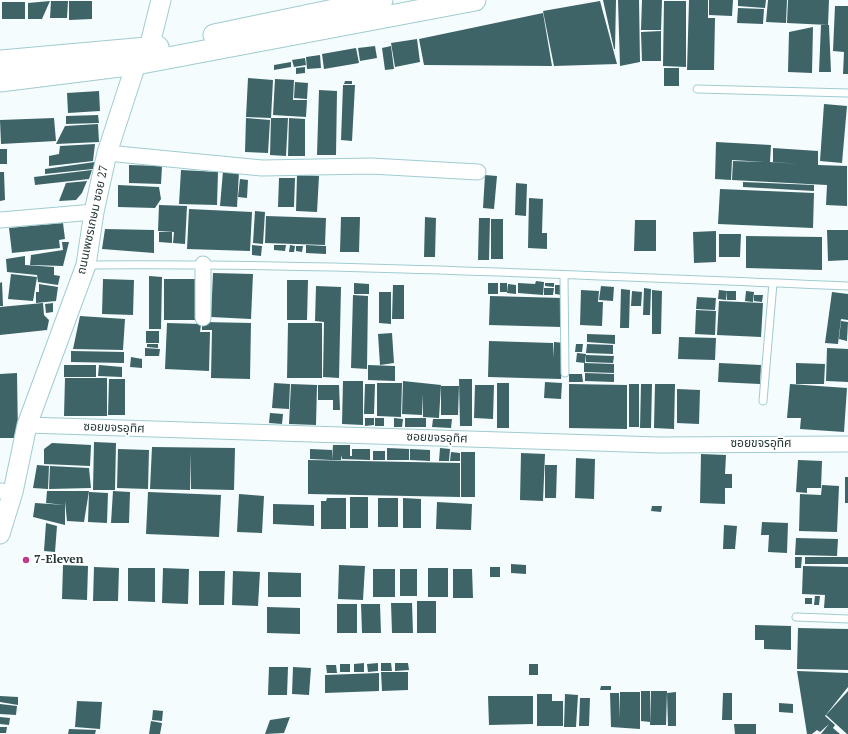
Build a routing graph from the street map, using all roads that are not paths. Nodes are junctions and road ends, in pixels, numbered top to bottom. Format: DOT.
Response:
graph roads {
  1 [pos="161,0"];
  2 [pos="382,0"];
  3 [pos="475,0"];
  4 [pos="149,48"];
  5 [pos="0,61"];
  6 [pos="136,64"];
  7 [pos="0,81"];
  8 [pos="697,88"];
  9 [pos="848,93"];
  10 [pos="107,153"];
  11 [pos="478,172"];
  12 [pos="94,212"];
  13 [pos="0,220"];
  14 [pos="203,264"];
  15 [pos="86,265"];
  16 [pos="564,275"];
  17 [pos="773,283"];
  18 [pos="848,286"];
  19 [pos="203,318"];
  20 [pos="565,374"];
  21 [pos="763,401"];
  22 [pos="27,425"];
  23 [pos="848,444"];
  24 [pos="4,491"];
  25 [pos="0,534"];
  26 [pos="796,617"];
  27 [pos="848,619"];
  1 -- 4 [label="street, ถนนเพชรเกษม ซอย 27"];
  2 -- 4 [label="main road"];
  3 -- 6 [label="main road"];
  4 -- 5 [label="main road"];
  4 -- 6 [label="street, ถนนเพชรเกษม ซอย 27"];
  6 -- 7 [label="main road"];
  6 -- 10 [label="street, ถนนเพชรเกษม ซอย 27"];
  8 -- 9 [label="lane"];
  10 -- 11 [label="street"];
  10 -- 12 [label="street, ถนนเพชรเกษม ซอย 27"];
  12 -- 13 [label="street"];
  12 -- 15 [label="street, ถนนเพชรเกษม ซอย 27"];
  14 -- 15 [label="lane"];
  14 -- 16 [label="lane"];
  14 -- 19 [label="street"];
  15 -- 22 [label="street, ถนนเพชรเกษม ซอย 27"];
  16 -- 17 [label="lane"];
  16 -- 20 [label="lane"];
  17 -- 18 [label="lane"];
  17 -- 21 [label="lane"];
  22 -- 23 [label="street, ซอยขจรอุทิศ"];
  22 -- 24 [label="street, ถนนเพชรเกษม ซอย 27"];
  24 -- 25 [label="street, ถนนเพชรเกษม ซอย 27"];
  26 -- 27 [label="lane"];
}
